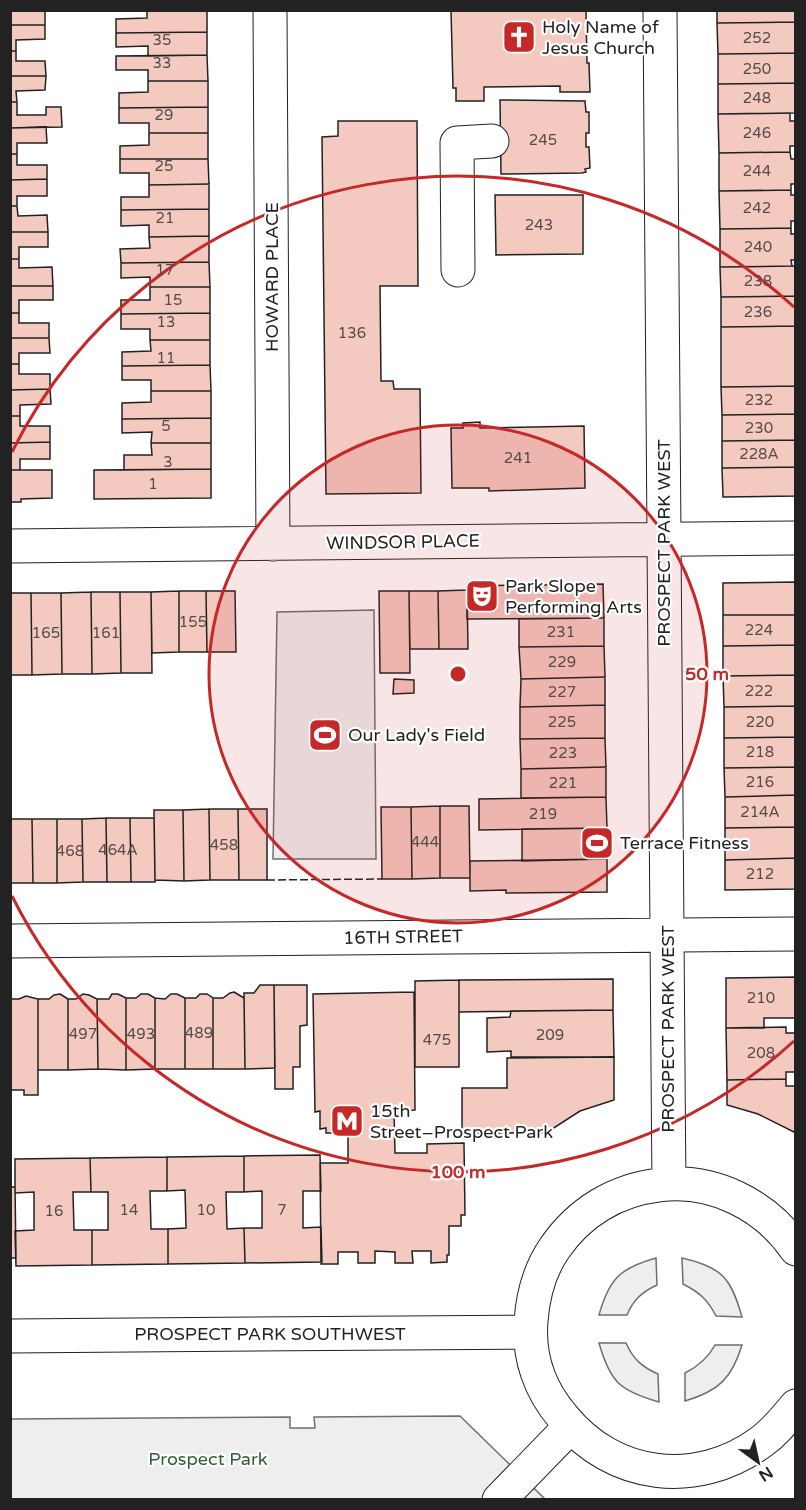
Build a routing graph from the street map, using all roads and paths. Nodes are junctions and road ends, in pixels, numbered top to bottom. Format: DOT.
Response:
graph roads {
  1 [pos="270,10"];
  2 [pos="660,10"];
  3 [pos="492,141"];
  4 [pos="458,270"];
  5 [pos="795,538"];
  6 [pos="664,539"];
  7 [pos="273,544"];
  8 [pos="10,546"];
  9 [pos="795,934"];
  10 [pos="667,935"];
  11 [pos="10,941"];
  12 [pos="669,1184"];
  13 [pos="795,1250"];
  14 [pos="530,1332"];
  15 [pos="10,1336"];
  16 [pos="795,1406"];
  17 [pos="570,1427"];
  18 [pos="689,1485"];
  19 [pos="499,1500"];
  1 -- 7 [label="street, HOWARD PLACE"];
  2 -- 6 [label="street, PROSPECT PARK WEST"];
  3 -- 4 [label="street"];
  5 -- 6 [label="street, WINDSOR PLACE"];
  6 -- 7 [label="street, WINDSOR PLACE"];
  6 -- 10 [label="street, PROSPECT PARK WEST"];
  7 -- 8 [label="street, WINDSOR PLACE"];
  9 -- 10 [label="street, 16TH STREET"];
  10 -- 11 [label="street, 16TH STREET"];
  10 -- 12 [label="street, PROSPECT PARK WEST"];
  12 -- 13 [label="street"];
  12 -- 14 [label="street"];
  14 -- 15 [label="street, PROSPECT PARK SOUTHWEST"];
  14 -- 17 [label="street"];
  16 -- 18 [label="street"];
  17 -- 18 [label="street"];
  17 -- 19 [label="street"];
}
